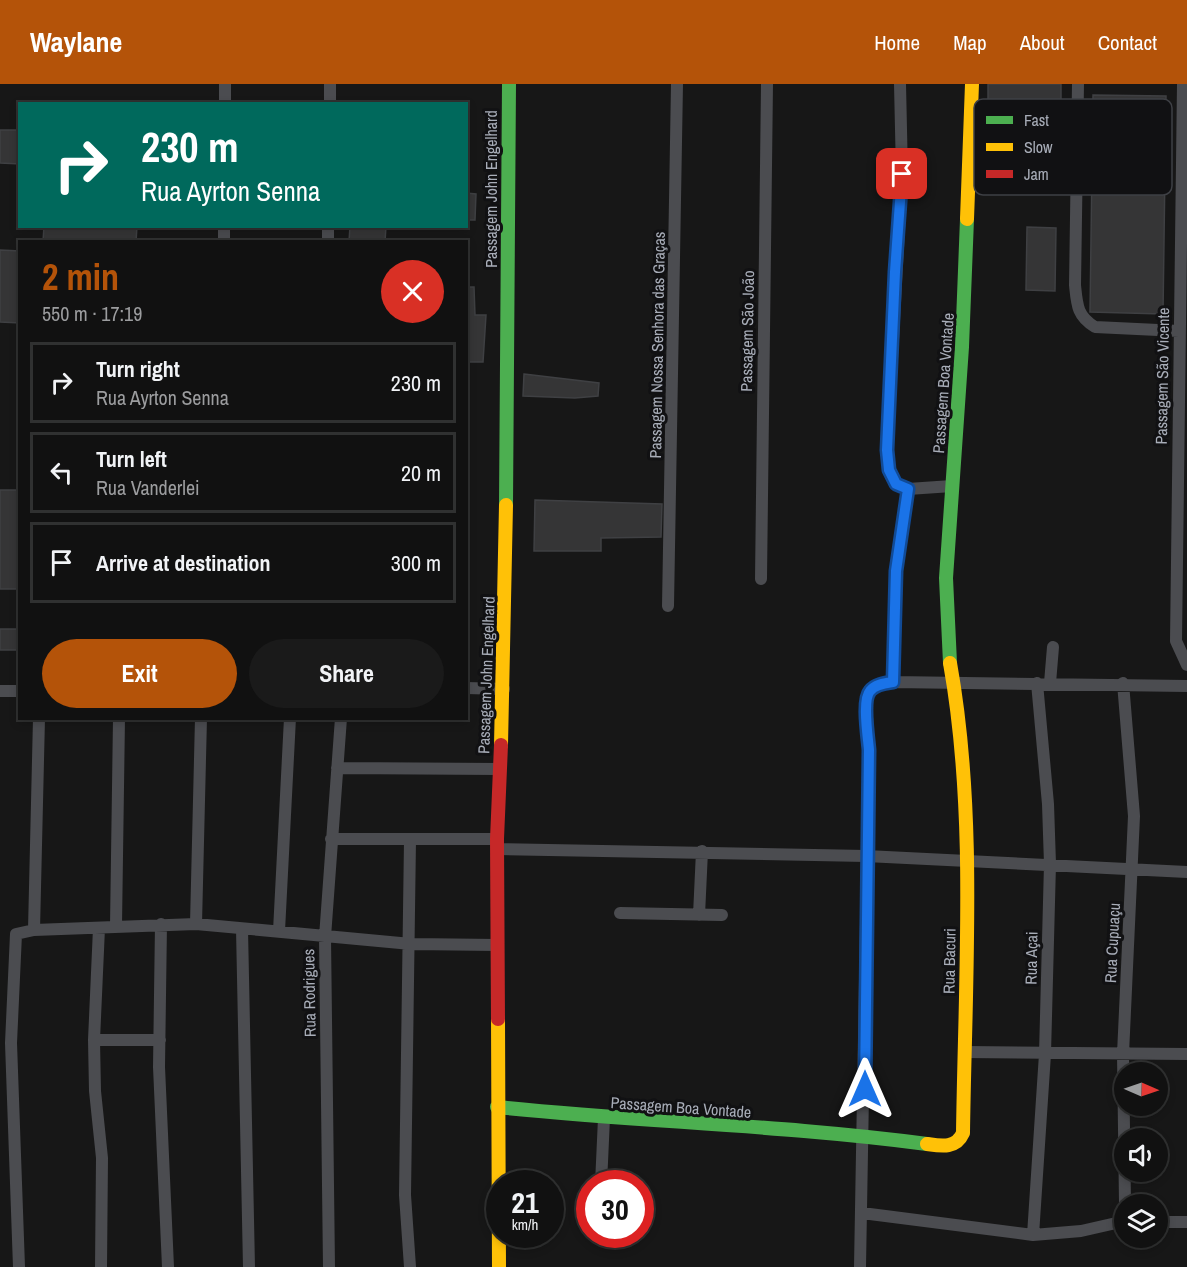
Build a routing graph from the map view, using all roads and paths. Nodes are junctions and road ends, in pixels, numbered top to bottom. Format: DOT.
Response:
graph roads {
  1 [pos="225,84"];
  2 [pos="330,84"];
  3 [pos="509,84"];
  4 [pos="676,84"];
  5 [pos="767,84"];
  6 [pos="900,84"];
  7 [pos="972,84"];
  8 [pos="1078,84"];
  9 [pos="1184,84"];
  10 [pos="1078,99"];
  11 [pos="225,102"];
  12 [pos="330,102"];
  13 [pos="1076,195"];
  14 [pos="1184,224"];
  15 [pos="1179,331"];
  16 [pos="1183,369"];
  17 [pos="952,486"];
  18 [pos="908,489"];
  19 [pos="761,579"];
  20 [pos="668,606"];
  21 [pos="1053,647"];
  22 [pos="1187,665"];
  23 [pos="893,682"];
  24 [pos="1037,682"];
  25 [pos="1050,683"];
  26 [pos="1123,683"];
  27 [pos="953,685"];
  28 [pos="1187,686"];
  29 [pos="468,688"];
  30 [pos="504,689"];
  31 [pos="0,691"];
  32 [pos="18,691"];
  33 [pos="39,720"];
  34 [pos="119,720"];
  35 [pos="201,720"];
  36 [pos="290,720"];
  37 [pos="341,720"];
  38 [pos="337,768"];
  39 [pos="499,769"];
  40 [pos="331,839"];
  41 [pos="410,840"];
  42 [pos="498,844"];
  43 [pos="702,851"];
  44 [pos="866,856"];
  45 [pos="966,861"];
  46 [pos="1050,864"];
  47 [pos="1132,870"];
  48 [pos="1187,872"];
  49 [pos="620,913"];
  50 [pos="699,915"];
  51 [pos="722,915"];
  52 [pos="161,924"];
  53 [pos="196,924"];
  54 [pos="116,926"];
  55 [pos="99,928"];
  56 [pos="242,929"];
  57 [pos="34,930"];
  58 [pos="279,931"];
  59 [pos="325,937"];
  60 [pos="411,944"];
  61 [pos="497,945"];
  62 [pos="94,1040"];
  63 [pos="160,1040"];
  64 [pos="964,1052"];
  65 [pos="1046,1054"];
  66 [pos="1123,1054"];
  67 [pos="1187,1054"];
  68 [pos="497,1107"];
  69 [pos="604,1118"];
  70 [pos="864,1136"];
  71 [pos="602,1170"];
  72 [pos="1125,1194"];
  73 [pos="861,1213"];
  74 [pos="1168,1222"];
  75 [pos="1187,1222"];
  76 [pos="1114,1224"];
  77 [pos="1033,1235"];
  78 [pos="19,1267"];
  79 [pos="101,1267"];
  80 [pos="168,1267"];
  81 [pos="249,1267"];
  82 [pos="329,1267"];
  83 [pos="410,1267"];
  84 [pos="499,1267"];
  85 [pos="860,1267"];
  1 -- 11 [label="street"];
  2 -- 12 [label="street"];
  3 -- 30 [label="street, Passagem John Engelhard"];
  4 -- 20 [label="street, Passagem Nossa Senhora das Graças"];
  5 -- 19 [label="street, Passagem São João"];
  6 -- 18 [label="street"];
  7 -- 17 [label="street, Passagem Boa Vontade"];
  8 -- 10 [label="street"];
  9 -- 14 [label="street, Passagem São Vicente"];
  13 -- 15 [label="street"];
  14 -- 15 [label="street, Passagem São Vicente"];
  15 -- 16 [label="street, Passagem São Vicente"];
  16 -- 22 [label="street, Passagem São Vicente"];
  17 -- 18 [label="street"];
  17 -- 27 [label="street, Passagem Boa Vontade"];
  18 -- 23 [label="street"];
  21 -- 25 [label="street"];
  23 -- 27 [label="street"];
  23 -- 44 [label="street"];
  24 -- 25 [label="street"];
  24 -- 27 [label="street"];
  24 -- 46 [label="street, Rua Açai"];
  25 -- 26 [label="street"];
  26 -- 28 [label="street"];
  26 -- 47 [label="street, Rua Cupuaçu"];
  27 -- 45 [label="street, Rua Bacuri"];
  29 -- 30 [label="street"];
  30 -- 39 [label="street, Passagem John Engelhard"];
  31 -- 32 [label="street"];
  33 -- 57 [label="street"];
  34 -- 54 [label="street"];
  35 -- 53 [label="street"];
  36 -- 58 [label="street"];
  37 -- 38 [label="street, Rua Rodrigues"];
  38 -- 39 [label="street"];
  38 -- 40 [label="street, Rua Rodrigues"];
  39 -- 42 [label="street, Passagem John Engelhard"];
  40 -- 41 [label="street"];
  40 -- 59 [label="street, Rua Rodrigues"];
  41 -- 42 [label="street"];
  41 -- 60 [label="street"];
  42 -- 43 [label="street"];
  42 -- 61 [label="street, Passagem John Engelhard"];
  43 -- 44 [label="street"];
  43 -- 50 [label="street"];
  44 -- 45 [label="street"];
  44 -- 70 [label="street"];
  45 -- 46 [label="street"];
  45 -- 64 [label="street, Rua Bacuri"];
  46 -- 47 [label="street"];
  46 -- 65 [label="street, Rua Açai"];
  47 -- 48 [label="street"];
  47 -- 66 [label="street, Rua Cupuaçu"];
  49 -- 50 [label="street"];
  50 -- 51 [label="street"];
  52 -- 53 [label="street"];
  52 -- 54 [label="street"];
  52 -- 63 [label="street"];
  53 -- 56 [label="street"];
  54 -- 55 [label="street"];
  55 -- 57 [label="street"];
  55 -- 62 [label="street"];
  56 -- 58 [label="street"];
  56 -- 81 [label="street"];
  57 -- 78 [label="street"];
  58 -- 59 [label="street"];
  59 -- 60 [label="street"];
  59 -- 82 [label="street, Rua Rodrigues"];
  60 -- 61 [label="street"];
  60 -- 83 [label="street"];
  61 -- 68 [label="street, Passagem John Engelhard"];
  62 -- 63 [label="street"];
  62 -- 79 [label="street"];
  63 -- 80 [label="street"];
  64 -- 65 [label="street"];
  64 -- 70 [label="street, Rua Bacuri"];
  65 -- 66 [label="street"];
  65 -- 77 [label="street, Rua Açai"];
  66 -- 67 [label="street"];
  66 -- 72 [label="street, Rua Cupuaçu"];
  68 -- 69 [label="street, Passagem Boa Vontade"];
  68 -- 84 [label="street, Passagem John Engelhard"];
  69 -- 70 [label="street, Passagem Boa Vontade"];
  69 -- 71 [label="street"];
  70 -- 73 [label="street"];
  73 -- 77 [label="street"];
  73 -- 85 [label="street"];
  74 -- 75 [label="street"];
  76 -- 77 [label="street"];
}
